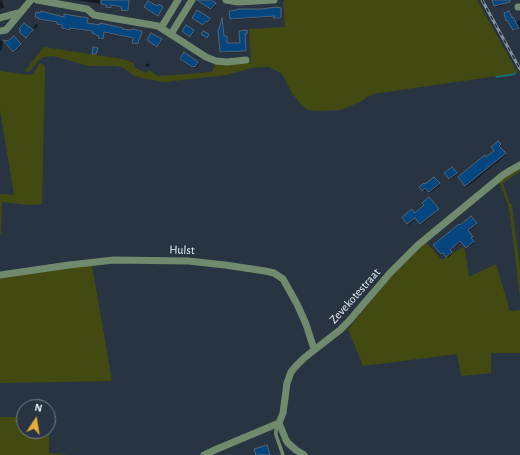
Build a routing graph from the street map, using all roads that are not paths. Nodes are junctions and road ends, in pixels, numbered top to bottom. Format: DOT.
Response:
graph roads {
  1 [pos="31,0"];
  2 [pos="37,0"];
  3 [pos="178,0"];
  4 [pos="192,0"];
  5 [pos="226,0"];
  6 [pos="250,0"];
  7 [pos="274,0"];
  8 [pos="22,12"];
  9 [pos="0,18"];
  10 [pos="161,28"];
  11 [pos="0,31"];
  12 [pos="171,34"];
  13 [pos="246,60"];
  14 [pos="520,165"];
  15 [pos="0,275"];
  16 [pos="315,349"];
  17 [pos="279,422"];
  18 [pos="296,453"];
  19 [pos="204,455"];
  20 [pos="283,455"];
  21 [pos="304,455"];
  1 -- 8 [label="street"];
  2 -- 10 [label="street"];
  3 -- 10 [label="street"];
  4 -- 12 [label="street"];
  5 -- 6 [label="street"];
  6 -- 7 [label="street"];
  8 -- 9 [label="street"];
  8 -- 11 [label="street"];
  10 -- 12 [label="street"];
  12 -- 13 [label="street"];
  14 -- 16 [label="street, Zevekotestraat"];
  15 -- 16 [label="street, Hulst"];
  16 -- 17 [label="street, Zevekotestraat"];
  17 -- 18 [label="street"];
  17 -- 19 [label="street"];
  17 -- 20 [label="lane"];
  18 -- 21 [label="street"];
}
